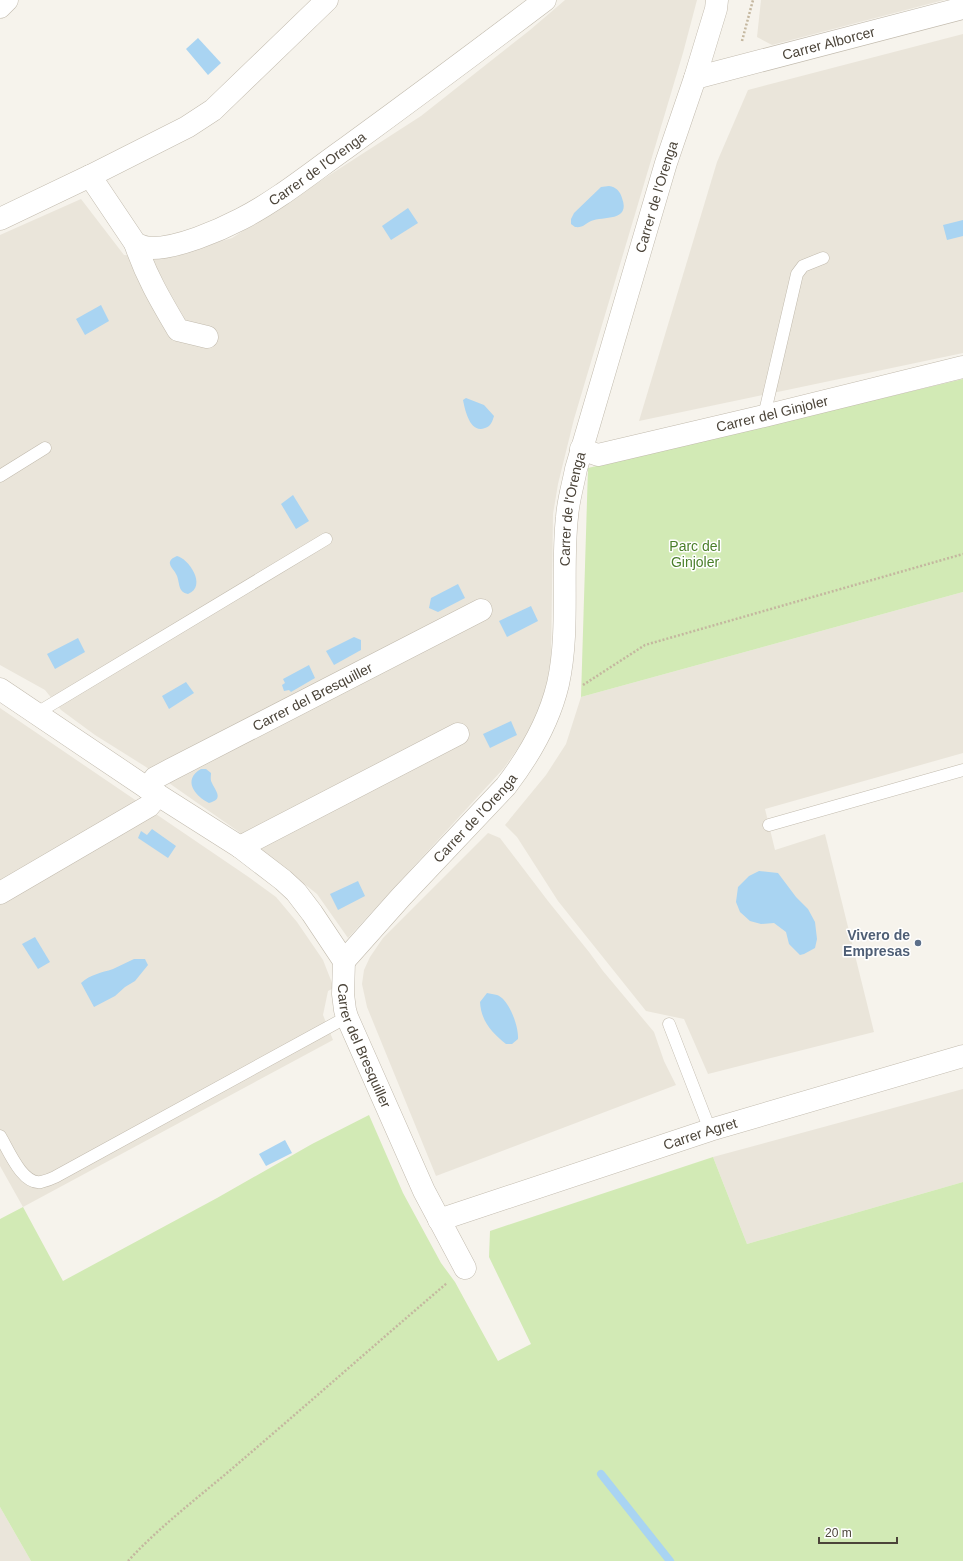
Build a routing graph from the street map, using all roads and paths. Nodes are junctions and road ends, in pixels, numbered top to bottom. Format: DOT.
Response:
graph roads {
  1 [pos="7,0"];
  2 [pos="327,0"];
  3 [pos="545,0"];
  4 [pos="717,0"];
  5 [pos="753,0"];
  6 [pos="0,7"];
  7 [pos="963,8"];
  8 [pos="735,68"];
  9 [pos="695,78"];
  10 [pos="90,176"];
  11 [pos="0,219"];
  12 [pos="135,243"];
  13 [pos="823,258"];
  14 [pos="207,337"];
  15 [pos="963,367"];
  16 [pos="764,416"];
  17 [pos="45,448"];
  18 [pos="581,449"];
  19 [pos="0,476"];
  20 [pos="326,539"];
  21 [pos="963,554"];
  22 [pos="481,610"];
  23 [pos="0,689"];
  24 [pos="554,695"];
  25 [pos="37,713"];
  26 [pos="458,734"];
  27 [pos="963,770"];
  28 [pos="152,791"];
  29 [pos="770,825"];
  30 [pos="240,847"];
  31 [pos="0,893"];
  32 [pos="344,961"];
  33 [pos="348,1017"];
  34 [pos="669,1024"];
  35 [pos="963,1056"];
  36 [pos="710,1130"];
  37 [pos="0,1136"];
  38 [pos="439,1220"];
  39 [pos="465,1268"];
  40 [pos="128,1561"];
  1 -- 6 [label="street"];
  2 -- 10 [label="street"];
  3 -- 12 [label="street, Carrer de l'Orenga"];
  4 -- 9 [label="street, Carrer de l'Orenga"];
  5 -- 8 [label="path"];
  7 -- 8 [label="street, Carrer Alborcer"];
  8 -- 9 [label="street, Carrer Alborcer"];
  9 -- 18 [label="street, Carrer de l'Orenga"];
  10 -- 11 [label="street"];
  10 -- 12 [label="street"];
  12 -- 14 [label="street"];
  13 -- 16 [label="lane"];
  15 -- 16 [label="street, Carrer del Ginjoler"];
  16 -- 18 [label="street, Carrer del Ginjoler"];
  17 -- 19 [label="lane"];
  18 -- 24 [label="street, Carrer de l'Orenga"];
  20 -- 25 [label="lane"];
  21 -- 24 [label="path"];
  22 -- 28 [label="street, Carrer del Bresquiller"];
  23 -- 25 [label="street, Carrer del Bresquiller"];
  24 -- 32 [label="street, Carrer de l'Orenga"];
  25 -- 28 [label="street, Carrer del Bresquiller"];
  26 -- 30 [label="street"];
  27 -- 29 [label="lane"];
  28 -- 30 [label="street, Carrer del Bresquiller"];
  28 -- 31 [label="street, Carrer del Bresquiller"];
  30 -- 32 [label="street, Carrer del Bresquiller"];
  32 -- 33 [label="street, Carrer del Bresquiller"];
  33 -- 37 [label="lane"];
  33 -- 38 [label="street, Carrer del Bresquiller"];
  34 -- 36 [label="lane"];
  35 -- 36 [label="street, Carrer Agret"];
  36 -- 38 [label="street, Carrer Agret"];
  38 -- 39 [label="street, Carrer del Bresquiller"];
  39 -- 40 [label="path"];
}
